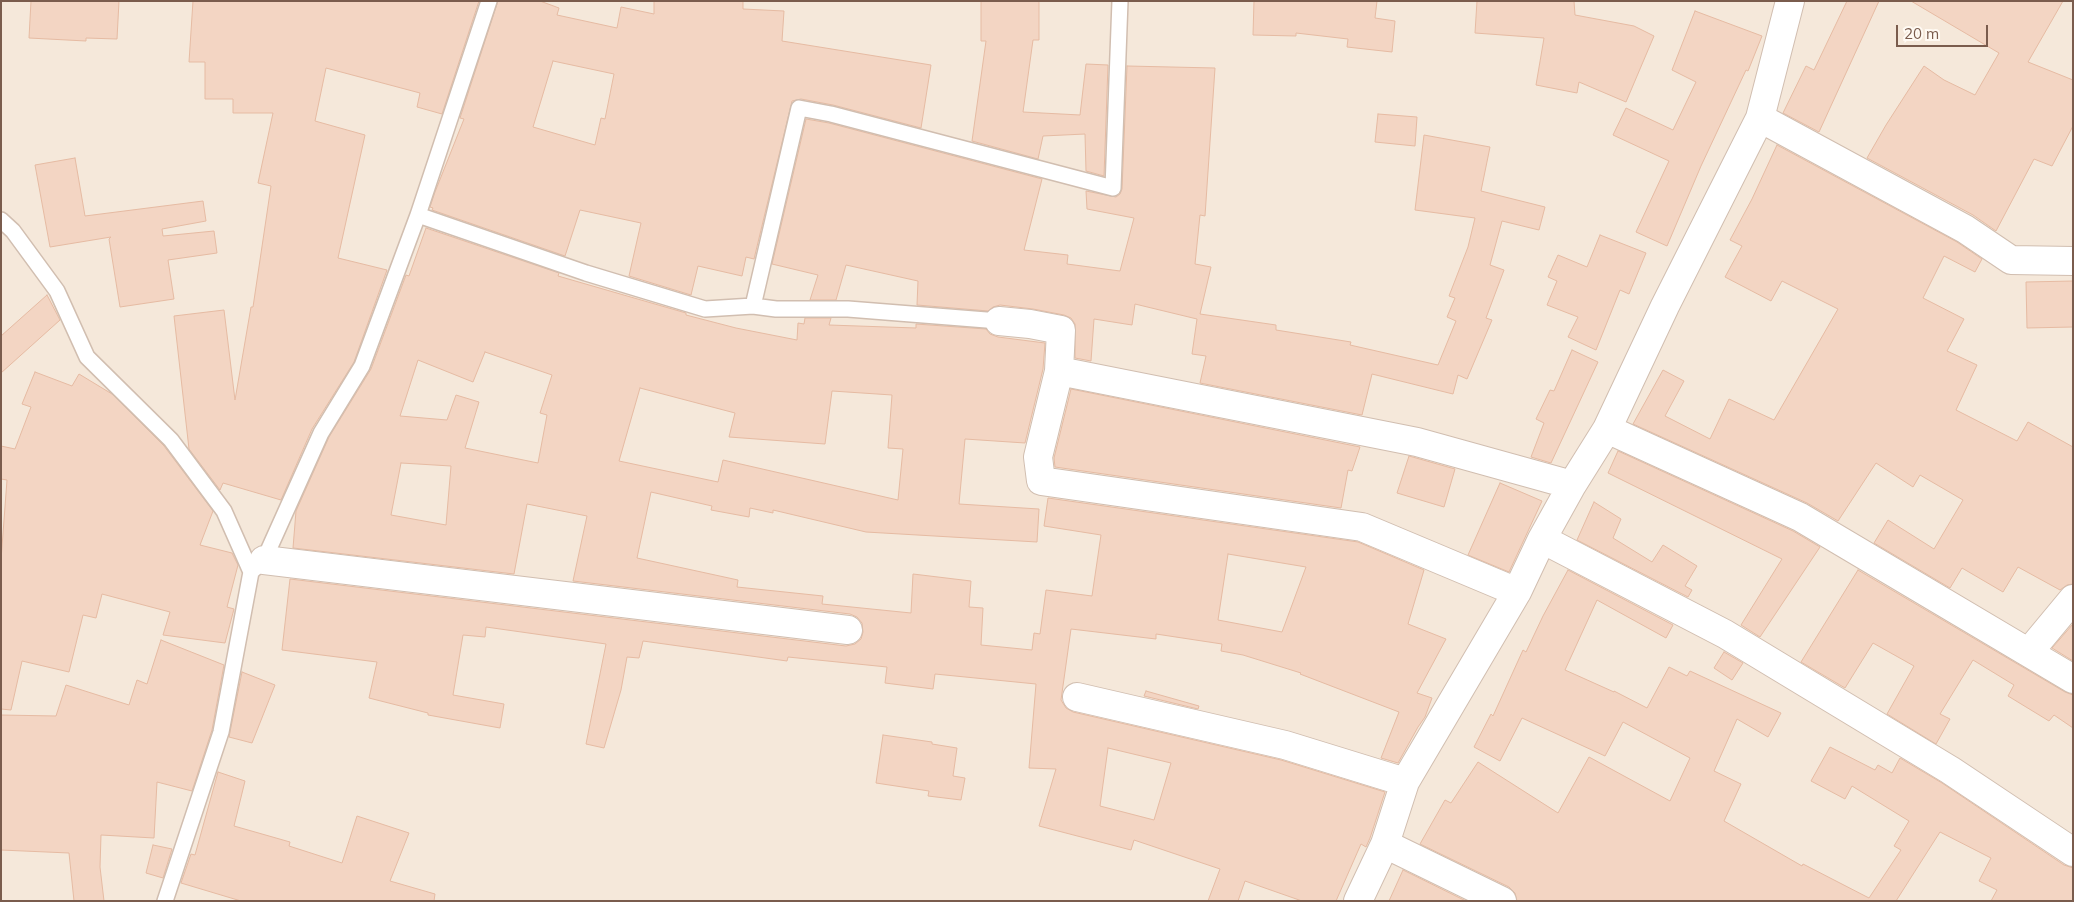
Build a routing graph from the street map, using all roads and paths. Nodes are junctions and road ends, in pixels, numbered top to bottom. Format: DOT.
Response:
graph roads {
  1 [pos="489,1"];
  2 [pos="1120,1"];
  3 [pos="1790,1"];
  4 [pos="1760,118"];
  5 [pos="418,215"];
  6 [pos="1,220"];
  7 [pos="2073,261"];
  8 [pos="753,306"];
  9 [pos="999,321"];
  10 [pos="1059,371"];
  11 [pos="1607,429"];
  12 [pos="1572,485"];
  13 [pos="1542,539"];
  14 [pos="258,566"];
  15 [pos="1517,592"];
  16 [pos="2073,598"];
  17 [pos="848,630"];
  18 [pos="2029,652"];
  19 [pos="2073,679"];
  20 [pos="1076,697"];
  21 [pos="1405,782"];
  22 [pos="1385,844"];
  23 [pos="2073,852"];
  24 [pos="165,901"];
  25 [pos="1358,901"];
  26 [pos="1502,901"];
  1 -- 5 [label="lane"];
  2 -- 8 [label="lane"];
  3 -- 4 [label="street"];
  4 -- 7 [label="street"];
  4 -- 11 [label="street"];
  5 -- 8 [label="lane"];
  5 -- 14 [label="lane"];
  6 -- 14 [label="lane"];
  8 -- 9 [label="lane"];
  9 -- 10 [label="street"];
  10 -- 12 [label="street"];
  10 -- 15 [label="street"];
  11 -- 12 [label="street"];
  11 -- 18 [label="street"];
  12 -- 13 [label="street"];
  13 -- 15 [label="street"];
  13 -- 23 [label="street"];
  14 -- 17 [label="street"];
  14 -- 24 [label="lane"];
  15 -- 21 [label="street"];
  16 -- 18 [label="street"];
  18 -- 19 [label="street"];
  20 -- 21 [label="street"];
  21 -- 22 [label="street"];
  22 -- 25 [label="street"];
  22 -- 26 [label="street"];
}
